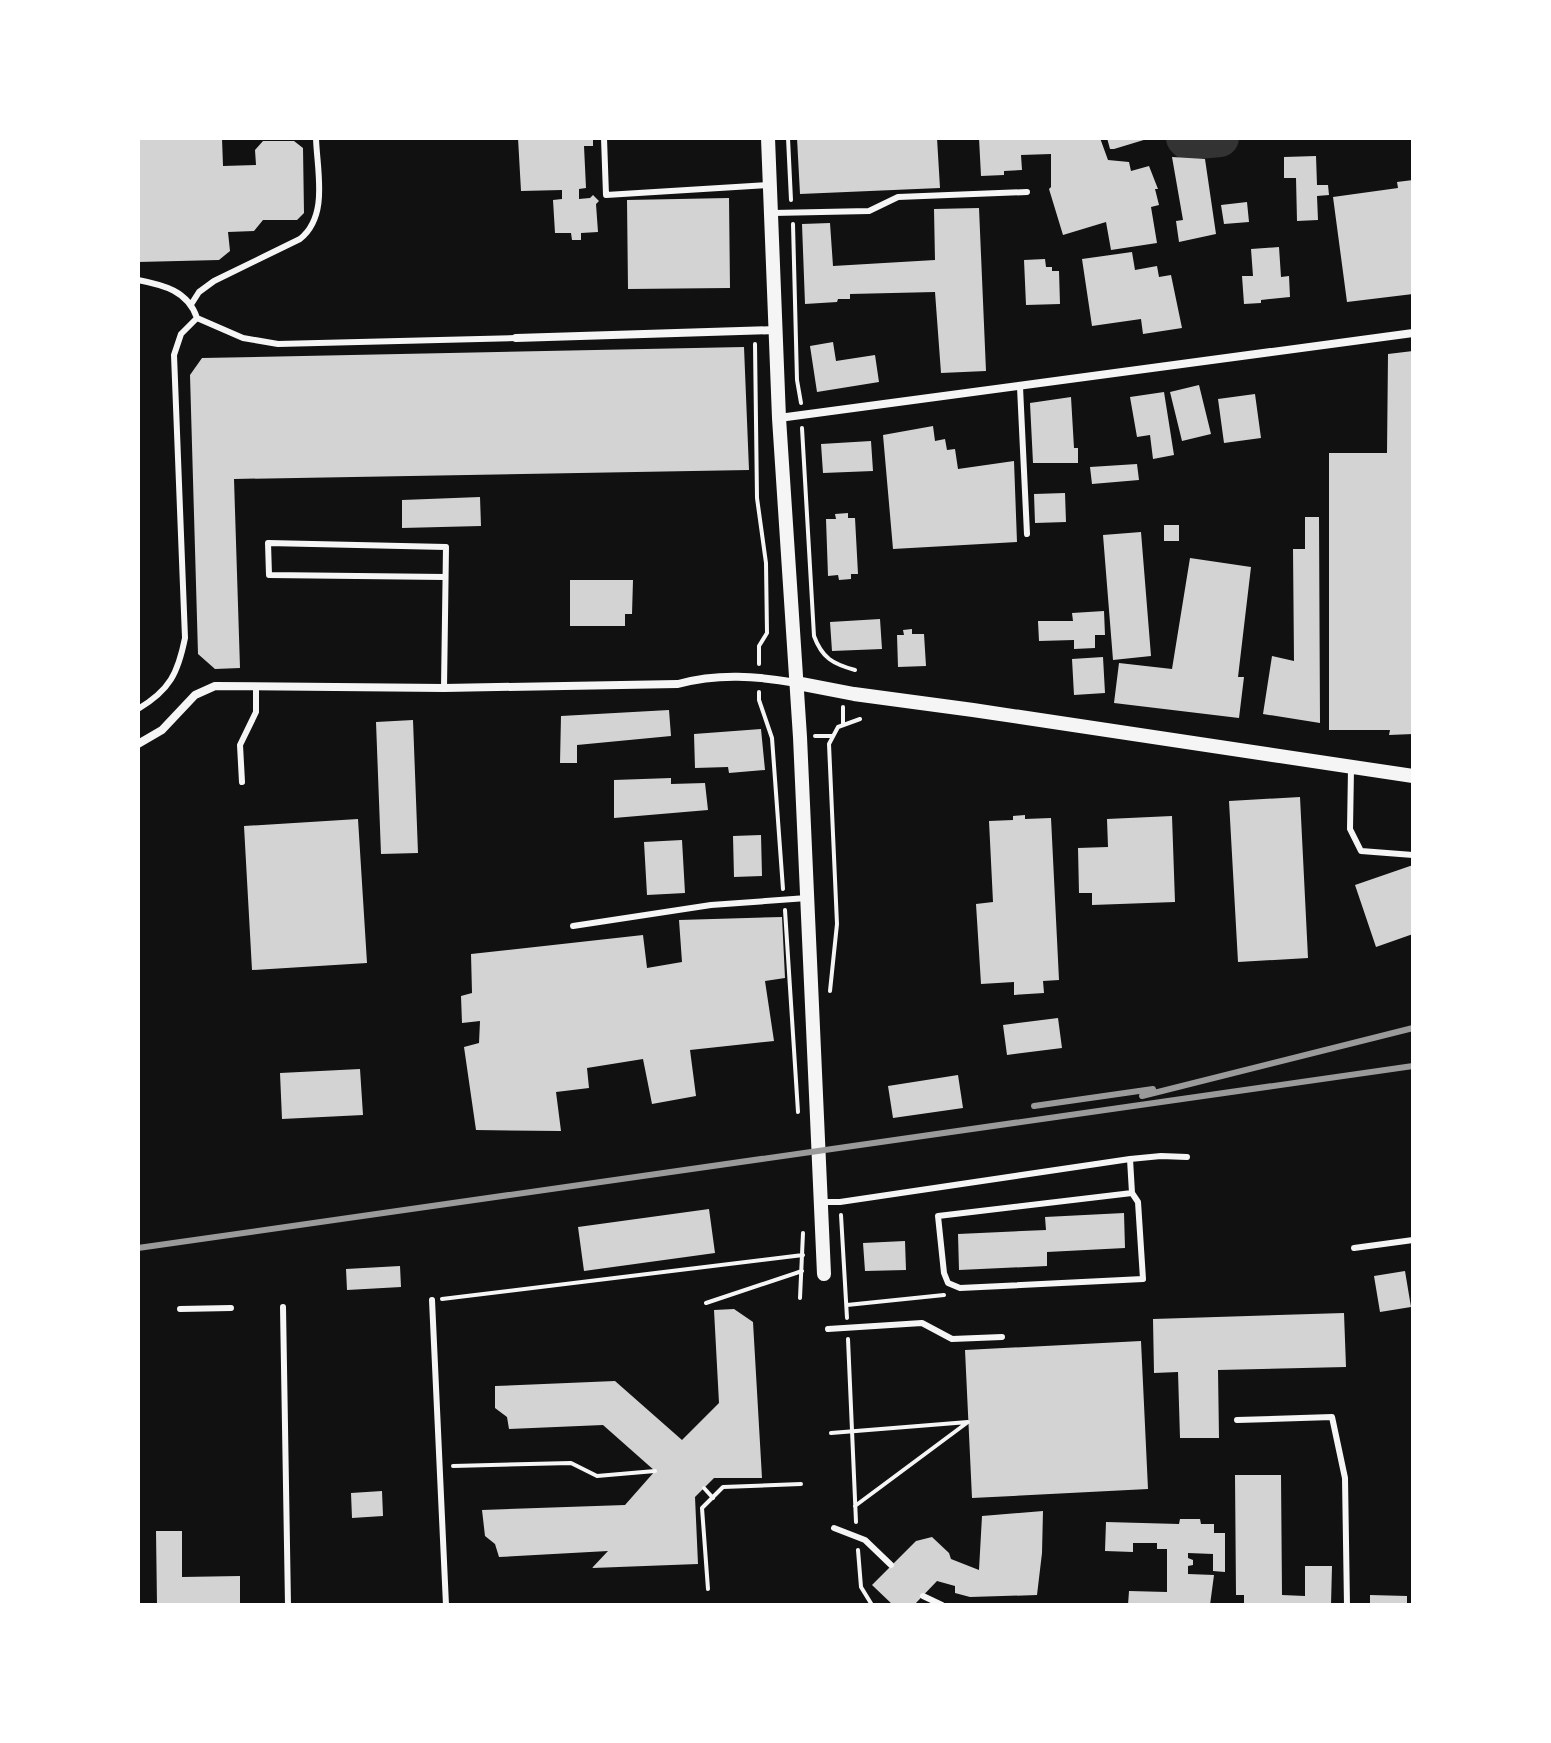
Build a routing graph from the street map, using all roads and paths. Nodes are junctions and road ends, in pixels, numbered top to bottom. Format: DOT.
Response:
graph roads {
  1 [pos="316,138"];
  2 [pos="604,138"];
  3 [pos="768,138"];
  4 [pos="788,138"];
  5 [pos="770,184"];
  6 [pos="1027,192"];
  7 [pos="792,212"];
  8 [pos="771,213"];
  9 [pos="138,280"];
  10 [pos="192,303"];
  11 [pos="197,318"];
  12 [pos="776,330"];
  13 [pos="1413,333"];
  14 [pos="516,338"];
  15 [pos="755,352"];
  16 [pos="1020,387"];
  17 [pos="801,390"];
  18 [pos="779,418"];
  19 [pos="802,441"];
  20 [pos="1027,534"];
  21 [pos="445,577"];
  22 [pos="759,646"];
  23 [pos="855,670"];
  24 [pos="797,683"];
  25 [pos="256,686"];
  26 [pos="444,688"];
  27 [pos="138,709"];
  28 [pos="860,719"];
  29 [pos="138,744"];
  30 [pos="1351,765"];
  31 [pos="1413,776"];
  32 [pos="242,782"];
  33 [pos="1413,855"];
  34 [pos="807,898"];
  35 [pos="573,926"];
  36 [pos="829,994"];
  37 [pos="1187,1157"];
  38 [pos="1130,1159"];
  39 [pos="1132,1193"];
  40 [pos="820,1202"];
  41 [pos="840,1202"];
  42 [pos="1413,1240"];
  43 [pos="1354,1248"];
  44 [pos="803,1255"];
  45 [pos="802,1271"];
  46 [pos="824,1274"];
  47 [pos="960,1288"];
  48 [pos="432,1300"];
  49 [pos="706,1303"];
  50 [pos="847,1305"];
  51 [pos="283,1307"];
  52 [pos="231,1308"];
  53 [pos="180,1309"];
  54 [pos="847,1327"];
  55 [pos="828,1329"];
  56 [pos="1002,1337"];
  57 [pos="1237,1420"];
  58 [pos="852,1432"];
  59 [pos="831,1433"];
  60 [pos="440,1466"];
  61 [pos="655,1471"];
  62 [pos="801,1484"];
  63 [pos="704,1488"];
  64 [pos="713,1498"];
  65 [pos="855,1506"];
  66 [pos="834,1528"];
  67 [pos="857,1536"];
  68 [pos="891,1565"];
  69 [pos="708,1589"];
  70 [pos="923,1596"];
  71 [pos="288,1605"];
  72 [pos="446,1605"];
  73 [pos="872,1605"];
  74 [pos="942,1605"];
  75 [pos="1347,1605"];
  1 -- 10 [label="lane"];
  2 -- 5 [label="lane"];
  3 -- 5 [label="street"];
  4 -- 7 [label="path"];
  5 -- 8 [label="street"];
  6 -- 7 [label="lane"];
  7 -- 8 [label="lane"];
  7 -- 17 [label="path"];
  8 -- 12 [label="street"];
  9 -- 10 [label="lane"];
  10 -- 11 [label="lane"];
  11 -- 14 [label="lane"];
  11 -- 27 [label="lane"];
  12 -- 14 [label="street"];
  12 -- 18 [label="street"];
  13 -- 16 [label="street"];
  15 -- 22 [label="path"];
  16 -- 18 [label="street"];
  16 -- 20 [label="lane"];
  18 -- 24 [label="street"];
  19 -- 23 [label="path"];
  21 -- 21 [label="lane"];
  21 -- 26 [label="lane"];
  24 -- 26 [label="street"];
  24 -- 30 [label="street"];
  24 -- 34 [label="street"];
  25 -- 26 [label="street"];
  25 -- 29 [label="street"];
  25 -- 32 [label="lane"];
  28 -- 36 [label="path"];
  30 -- 31 [label="street"];
  30 -- 33 [label="lane"];
  34 -- 35 [label="lane"];
  34 -- 40 [label="street"];
  37 -- 38 [label="lane"];
  38 -- 39 [label="lane"];
  38 -- 41 [label="lane"];
  39 -- 47 [label="lane"];
  39 -- 47 [label="lane"];
  40 -- 41 [label="lane"];
  40 -- 46 [label="street"];
  41 -- 50 [label="path"];
  42 -- 43 [label="lane"];
  44 -- 48 [label="path"];
  45 -- 49 [label="path"];
  47 -- 50 [label="path"];
  48 -- 60 [label="lane"];
  50 -- 54 [label="path"];
  51 -- 71 [label="lane"];
  52 -- 53 [label="lane"];
  54 -- 55 [label="lane"];
  54 -- 56 [label="lane"];
  54 -- 58 [label="path"];
  57 -- 75 [label="lane"];
  58 -- 59 [label="path"];
  58 -- 65 [label="path"];
  58 -- 65 [label="path"];
  60 -- 61 [label="path"];
  60 -- 72 [label="lane"];
  62 -- 64 [label="path"];
  63 -- 64 [label="path"];
  64 -- 69 [label="path"];
  65 -- 67 [label="path"];
  66 -- 67 [label="lane"];
  67 -- 68 [label="lane"];
  67 -- 73 [label="path"];
  70 -- 74 [label="lane"];
}
